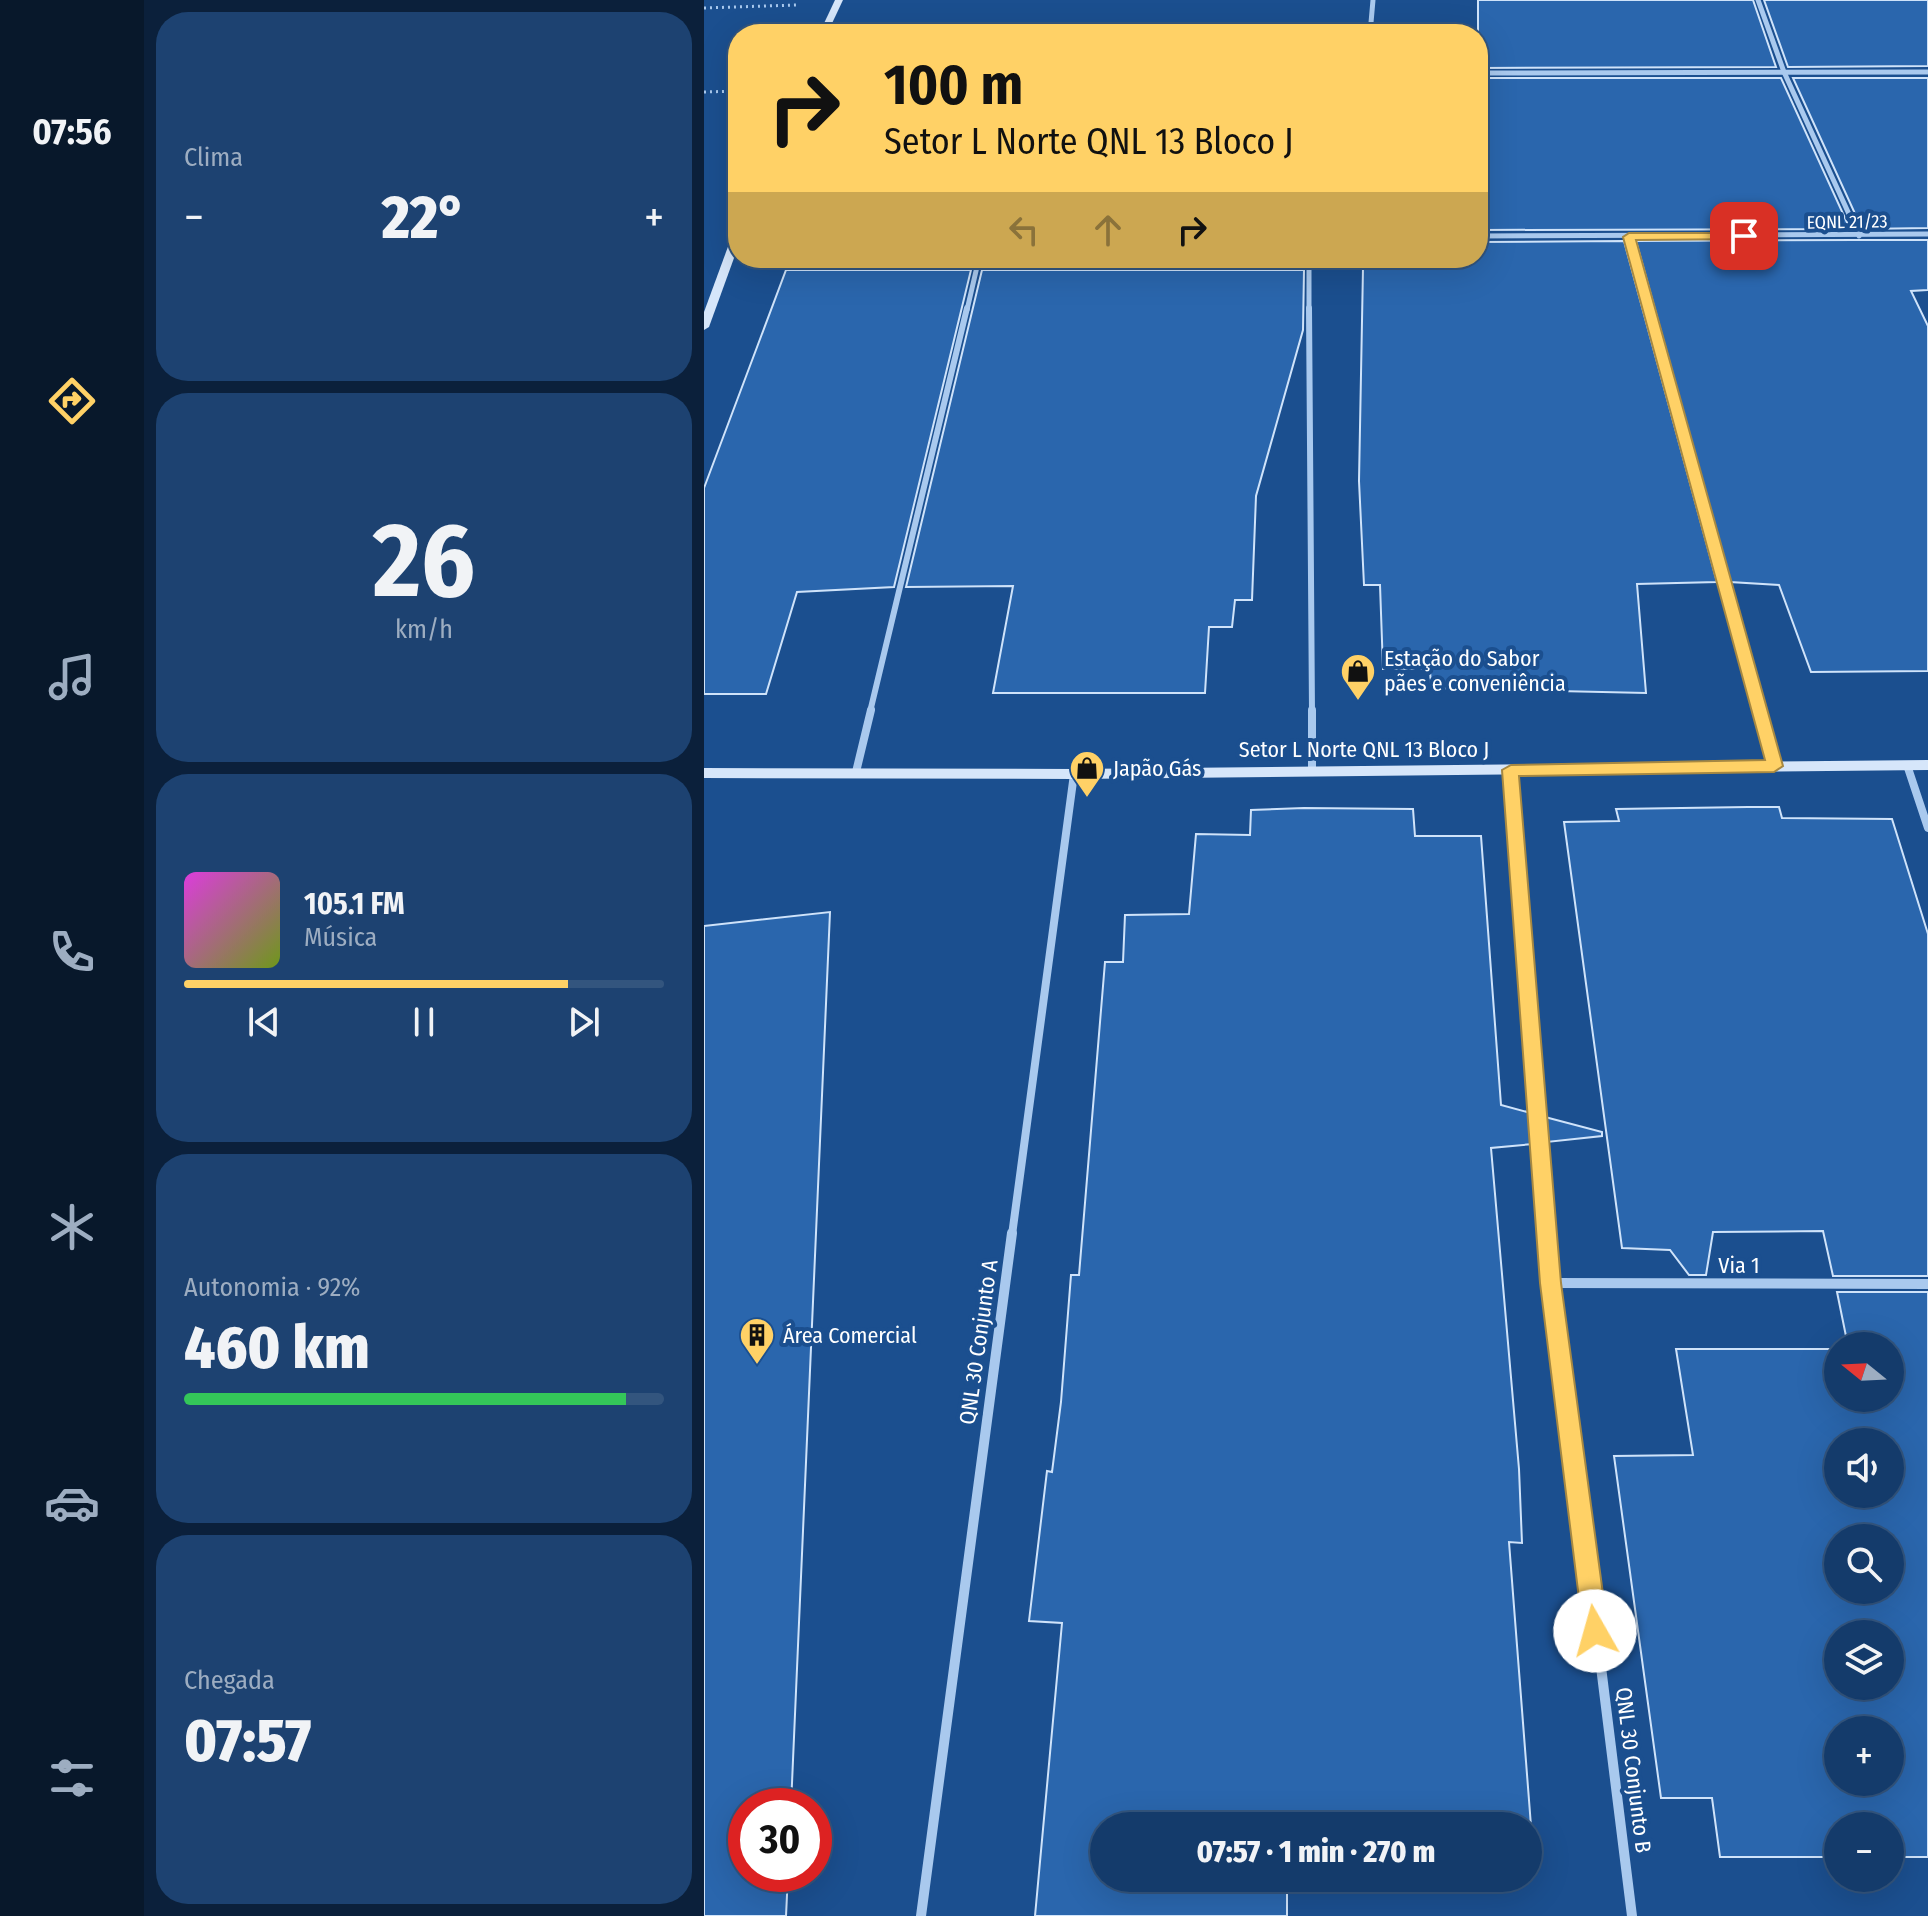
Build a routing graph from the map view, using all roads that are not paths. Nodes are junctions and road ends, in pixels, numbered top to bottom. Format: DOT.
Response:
graph roads {
  1 [pos="1373,0"];
  2 [pos="1758,0"];
  3 [pos="838,2"];
  4 [pos="828,24"];
  5 [pos="1371,24"];
  6 [pos="1784,72"];
  7 [pos="1928,72"];
  8 [pos="1488,73"];
  9 [pos="1928,234"];
  10 [pos="1488,236"];
  11 [pos="1859,236"];
  12 [pos="1629,237"];
  13 [pos="728,263"];
  14 [pos="977,268"];
  15 [pos="1309,268"];
  16 [pos="704,327"];
  17 [pos="1907,765"];
  18 [pos="1928,765"];
  19 [pos="1774,766"];
  20 [pos="1312,770"];
  21 [pos="1511,770"];
  22 [pos="856,772"];
  23 [pos="704,773"];
  24 [pos="1074,774"];
  25 [pos="1928,828"];
  26 [pos="1551,1283"];
  27 [pos="1928,1284"];
  28 [pos="921,1916"];
  29 [pos="1632,1916"];
  1 -- 5 [label="street"];
  2 -- 6 [label="street"];
  3 -- 4 [label="street"];
  6 -- 7 [label="street"];
  6 -- 8 [label="street"];
  6 -- 11 [label="street"];
  9 -- 11 [label="street, EQNL 21/23"];
  10 -- 12 [label="street, EQNL 21/23"];
  11 -- 12 [label="street, EQNL 21/23"];
  12 -- 19 [label="street"];
  13 -- 16 [label="street"];
  14 -- 22 [label="street"];
  15 -- 20 [label="street"];
  17 -- 18 [label="street, Setor L Norte QNL 13 Bloco J"];
  17 -- 19 [label="street, Setor L Norte QNL 13 Bloco J"];
  17 -- 25 [label="street"];
  19 -- 21 [label="street, Setor L Norte QNL 13 Bloco J"];
  20 -- 21 [label="street, Setor L Norte QNL 13 Bloco J"];
  20 -- 24 [label="street, Setor L Norte QNL 13 Bloco J"];
  21 -- 26 [label="street, QNL 30 Conjunto B"];
  22 -- 23 [label="street, Setor L Norte QNL 13 Bloco J"];
  22 -- 24 [label="street, Setor L Norte QNL 13 Bloco J"];
  24 -- 28 [label="street, QNL 30 Conjunto A"];
  26 -- 27 [label="street, Via 1"];
  26 -- 29 [label="street, QNL 30 Conjunto B"];
}
